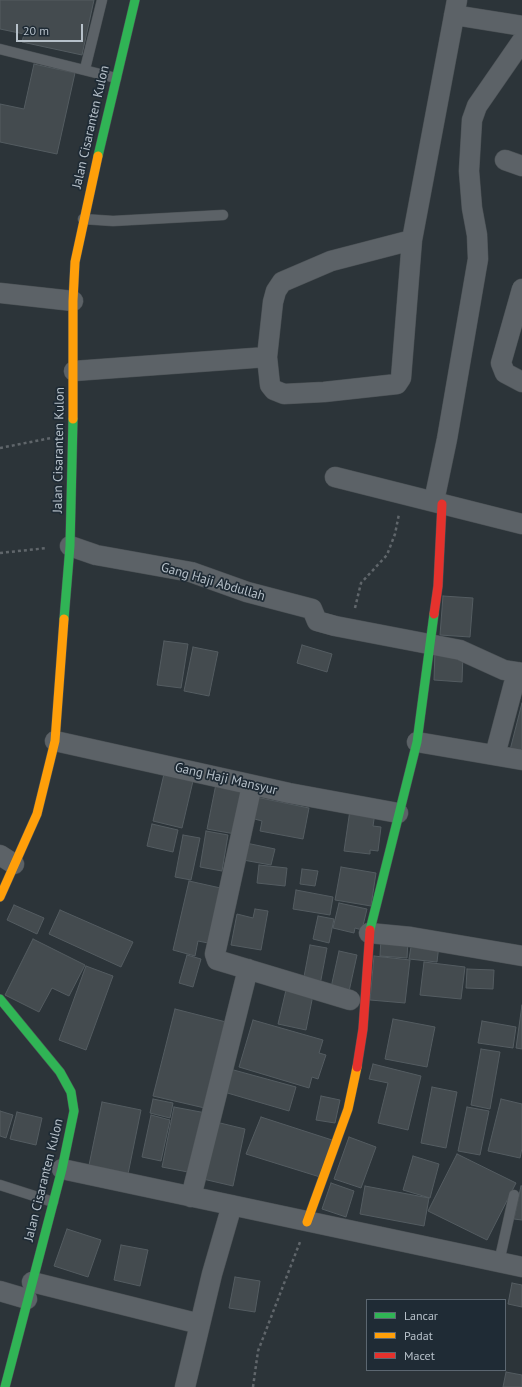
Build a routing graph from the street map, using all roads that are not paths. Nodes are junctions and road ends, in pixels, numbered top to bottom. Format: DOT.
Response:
graph roads {
  1 [pos="102,0"];
  2 [pos="135,0"];
  3 [pos="455,8"];
  4 [pos="522,26"];
  5 [pos="522,40"];
  6 [pos="0,49"];
  7 [pos="85,69"];
  8 [pos="116,78"];
  9 [pos="223,216"];
  10 [pos="83,219"];
  11 [pos="412,240"];
  12 [pos="522,289"];
  13 [pos="0,293"];
  14 [pos="73,301"];
  15 [pos="267,357"];
  16 [pos="74,371"];
  17 [pos="522,382"];
  18 [pos="335,477"];
  19 [pos="438,503"];
  20 [pos="522,524"];
  21 [pos="70,546"];
  22 [pos="431,645"];
  23 [pos="519,673"];
  24 [pos="55,741"];
  25 [pos="417,742"];
  26 [pos="495,755"];
  27 [pos="522,760"];
  28 [pos="252,785"];
  29 [pos="398,813"];
  30 [pos="7,860"];
  31 [pos="0,897"];
  32 [pos="369,933"];
  33 [pos="522,956"];
  34 [pos="248,969"];
  35 [pos="341,997"];
  36 [pos="0,999"];
  37 [pos="62,1169"];
  38 [pos="0,1185"];
  39 [pos="514,1195"];
  40 [pos="191,1197"];
  41 [pos="53,1202"];
  42 [pos="232,1205"];
  43 [pos="308,1222"];
  44 [pos="499,1262"];
  45 [pos="522,1268"];
  46 [pos="30,1290"];
  47 [pos="0,1291"];
  48 [pos="200,1324"];
  49 [pos="0,1361"];
  50 [pos="11,1364"];
  51 [pos="5,1387"];
  52 [pos="185,1387"];
  1 -- 7 [label="lane"];
  2 -- 8 [label="main road, Jalan Cisaranten Kulon"];
  3 -- 4 [label="street"];
  3 -- 11 [label="street"];
  5 -- 19 [label="street"];
  6 -- 7 [label="lane"];
  7 -- 8 [label="lane"];
  8 -- 10 [label="main road, Jalan Cisaranten Kulon"];
  9 -- 10 [label="lane"];
  10 -- 14 [label="main road, Jalan Cisaranten Kulon"];
  11 -- 15 [label="street"];
  11 -- 15 [label="street"];
  12 -- 17 [label="street"];
  13 -- 14 [label="street"];
  14 -- 16 [label="main road, Jalan Cisaranten Kulon"];
  15 -- 16 [label="street"];
  16 -- 21 [label="main road, Jalan Cisaranten Kulon"];
  18 -- 19 [label="street"];
  19 -- 20 [label="street"];
  19 -- 22 [label="main road"];
  21 -- 22 [label="street, Gang Haji Abdullah"];
  21 -- 24 [label="main road, Jalan Cisaranten Kulon"];
  22 -- 23 [label="street"];
  22 -- 25 [label="main road"];
  23 -- 26 [label="street"];
  24 -- 28 [label="street, Gang Haji Mansyur"];
  24 -- 30 [label="main road, Jalan Cisaranten Kulon"];
  25 -- 26 [label="street"];
  25 -- 29 [label="main road"];
  26 -- 27 [label="street"];
  28 -- 29 [label="street, Gang Haji Mansyur"];
  28 -- 34 [label="street"];
  29 -- 32 [label="main road"];
  30 -- 31 [label="main road, Jalan Cisaranten Kulon"];
  32 -- 33 [label="street"];
  32 -- 43 [label="main road"];
  34 -- 35 [label="street"];
  34 -- 40 [label="street"];
  36 -- 37 [label="main road, Jalan Cisaranten Kulon"];
  37 -- 40 [label="street"];
  37 -- 41 [label="main road, Jalan Cisaranten Kulon"];
  38 -- 41 [label="lane"];
  39 -- 44 [label="lane"];
  40 -- 42 [label="street"];
  41 -- 46 [label="main road, Jalan Cisaranten Kulon"];
  42 -- 43 [label="street"];
  42 -- 48 [label="street"];
  43 -- 44 [label="street"];
  44 -- 45 [label="street"];
  46 -- 47 [label="street"];
  46 -- 48 [label="street"];
  46 -- 50 [label="main road, Jalan Cisaranten Kulon"];
  48 -- 52 [label="street"];
  49 -- 50 [label="lane"];
  50 -- 51 [label="main road, Jalan Cisaranten Kulon"];
}
